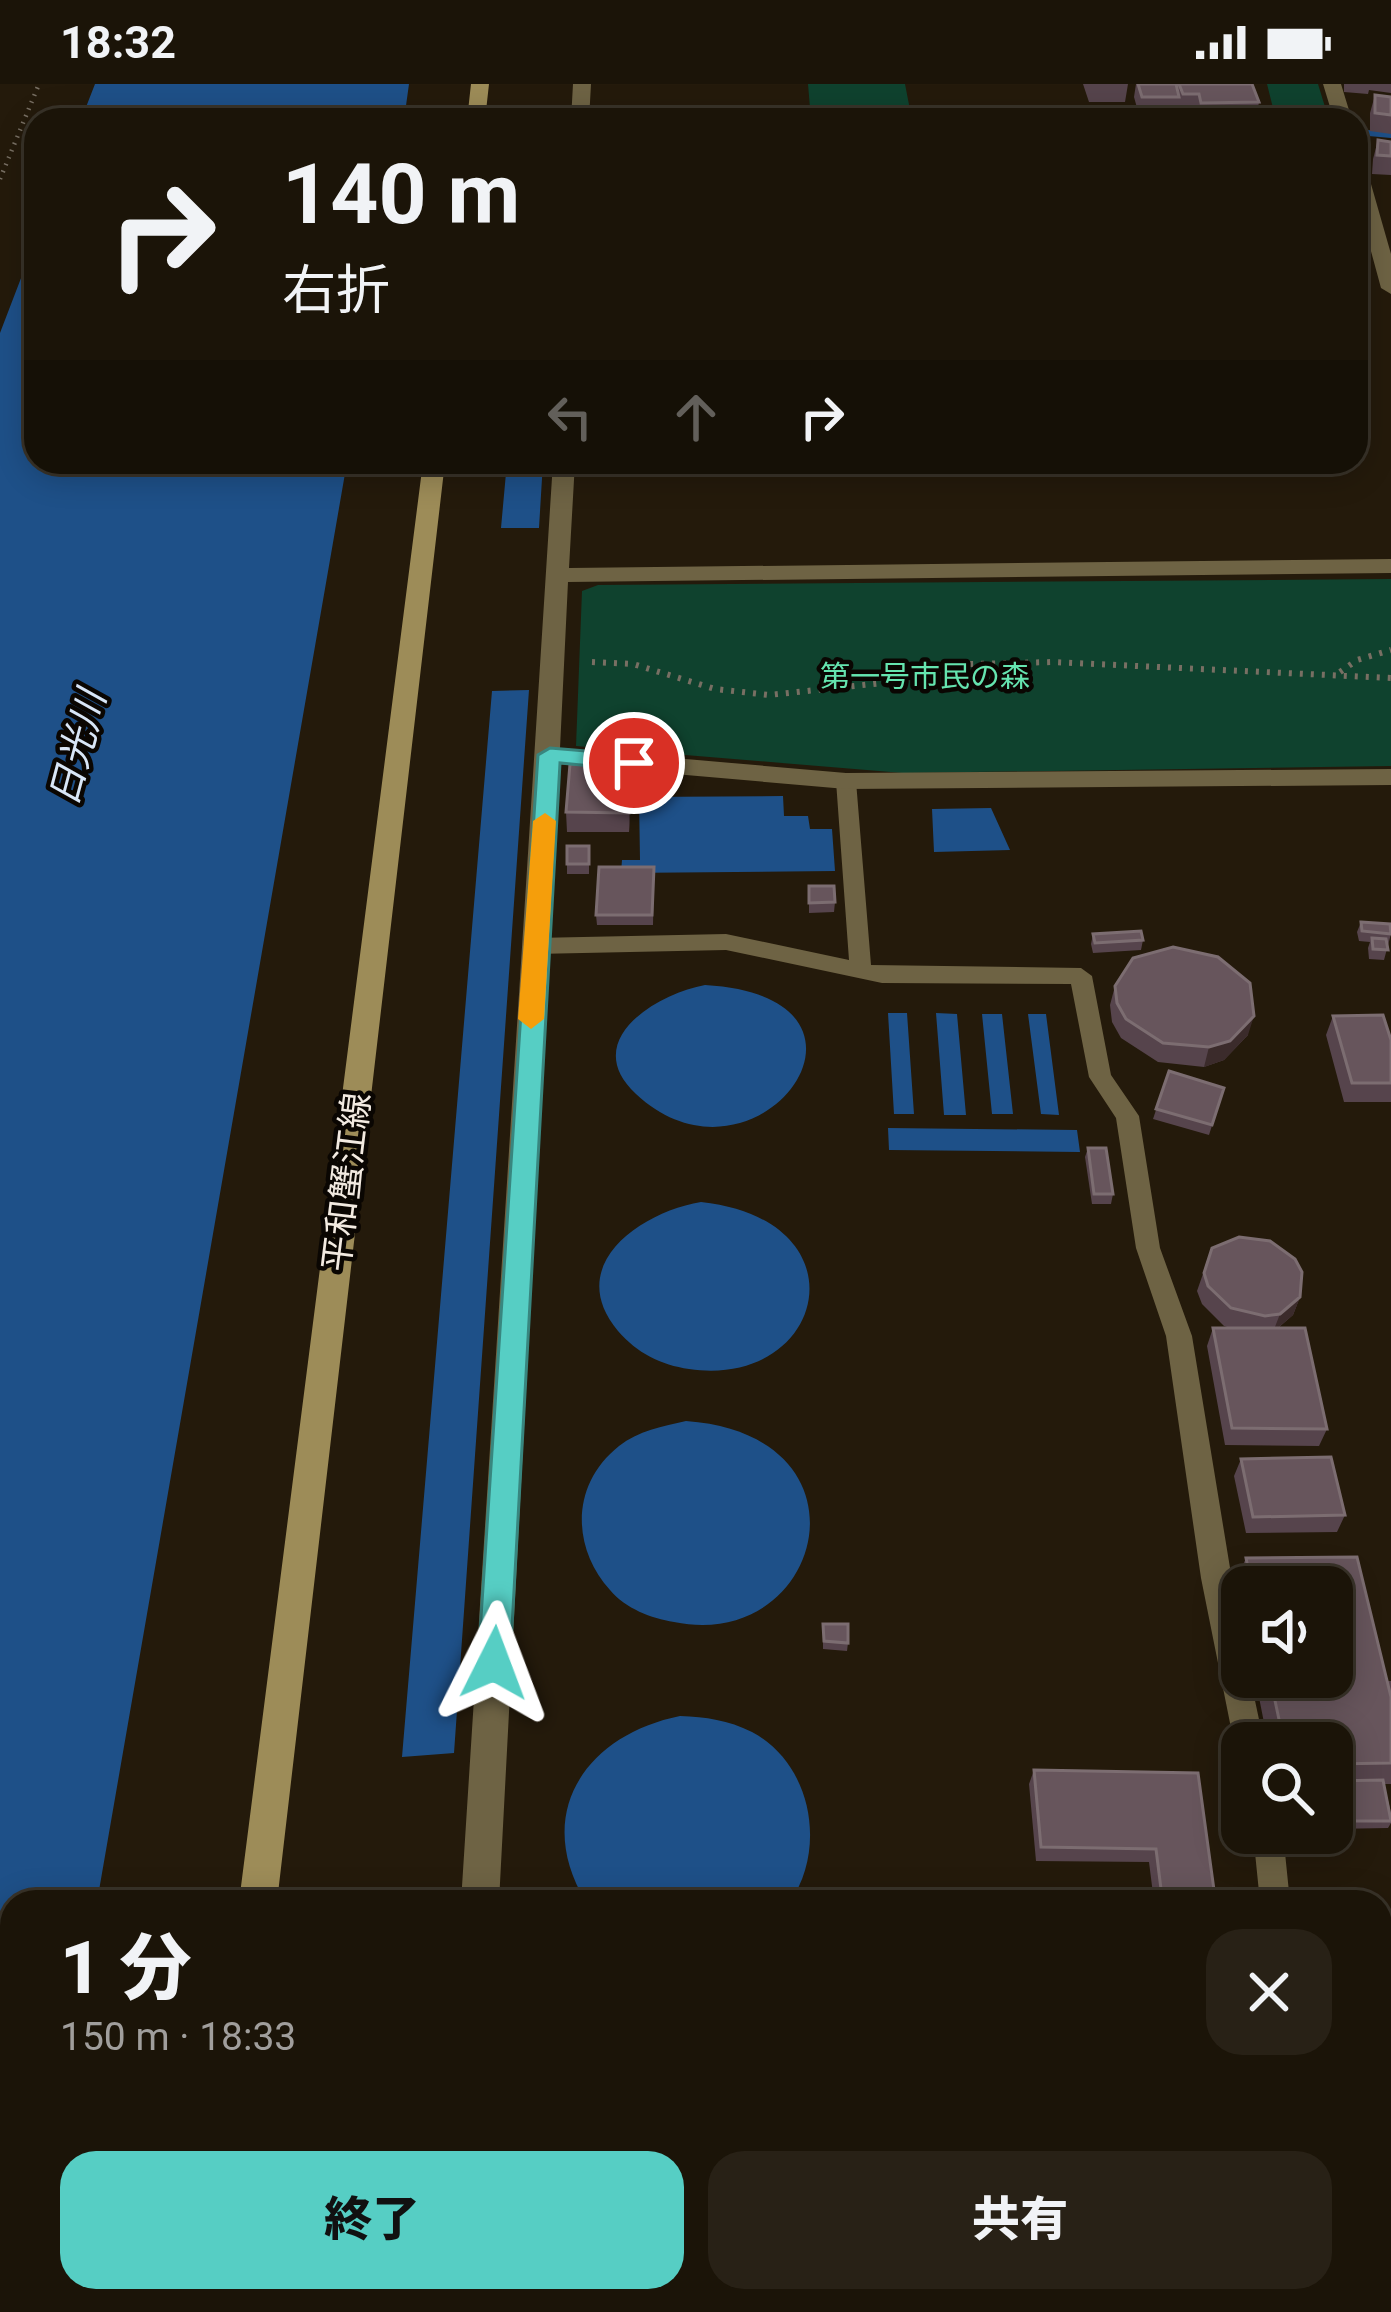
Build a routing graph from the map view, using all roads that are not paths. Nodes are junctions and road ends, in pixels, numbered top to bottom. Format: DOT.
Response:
graph roads {
  1 [pos="1368,197"];
  2 [pos="1387,251"];
  3 [pos="1391,288"];
  4 [pos="433,474"];
  5 [pos="563,474"];
  6 [pos="1391,566"];
  7 [pos="559,575"];
  8 [pos="550,755"];
  9 [pos="1391,777"];
  10 [pos="846,782"];
  11 [pos="535,946"];
  12 [pos="861,971"];
  13 [pos="1246,1722"];
  14 [pos="1270,1854"];
  15 [pos="260,1890"];
  16 [pos="481,1890"];
  17 [pos="1274,1890"];
  1 -- 2 [label="street"];
  2 -- 3 [label="street"];
  4 -- 15 [label="main road, 平和蟹江線"];
  5 -- 7 [label="street"];
  6 -- 7 [label="street"];
  7 -- 8 [label="street"];
  8 -- 10 [label="street"];
  8 -- 11 [label="street"];
  9 -- 10 [label="street"];
  10 -- 12 [label="lane"];
  11 -- 12 [label="lane"];
  11 -- 16 [label="street"];
  12 -- 13 [label="lane"];
  14 -- 17 [label="lane"];
}
